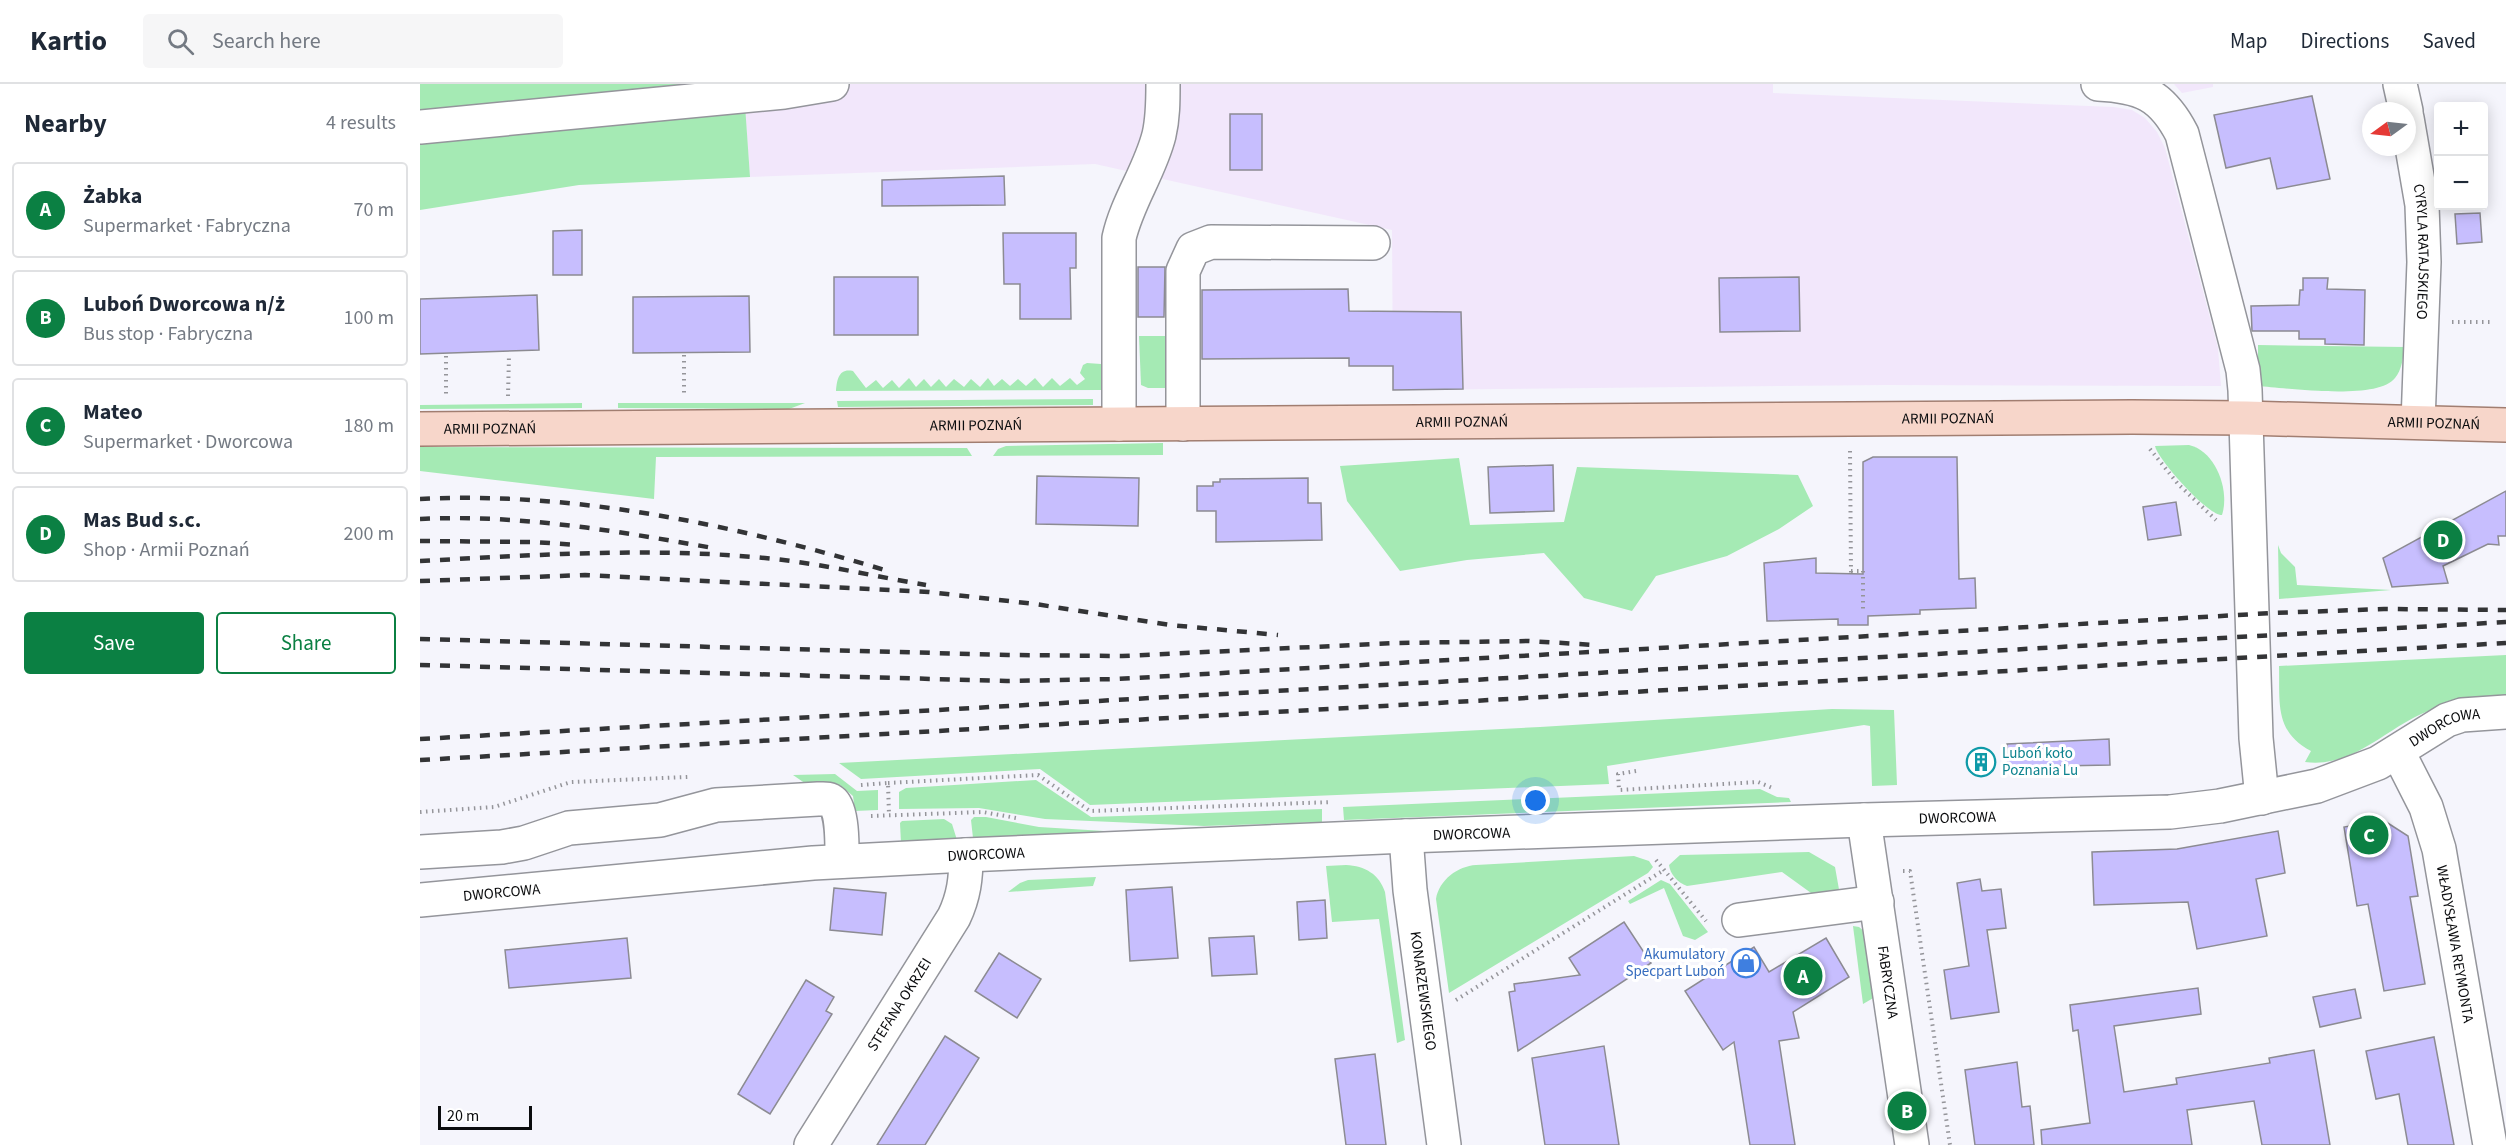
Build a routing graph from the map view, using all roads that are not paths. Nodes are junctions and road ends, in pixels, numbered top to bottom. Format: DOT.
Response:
graph roads {
  1 [pos="832,84"];
  2 [pos="1162,84"];
  3 [pos="2098,84"];
  4 [pos="2400,84"];
  5 [pos="2404,102"];
  6 [pos="420,127"];
  7 [pos="2414,156"];
  8 [pos="1373,243"];
  9 [pos="2246,417"];
  10 [pos="2418,422"];
  11 [pos="1119,424"];
  12 [pos="1183,424"];
  13 [pos="2506,425"];
  14 [pos="420,429"];
  15 [pos="2506,712"];
  16 [pos="2398,752"];
  17 [pos="2262,798"];
  18 [pos="1864,820"];
  19 [pos="1406,836"];
  20 [pos="420,852"];
  21 [pos="966,855"];
  22 [pos="842,861"];
  23 [pos="420,900"];
  24 [pos="1877,902"];
  25 [pos="1739,920"];
  26 [pos="811,1145"];
  27 [pos="1444,1145"];
  28 [pos="1912,1145"];
  29 [pos="2490,1145"];
  1 -- 6 [label="street"];
  2 -- 11 [label="street"];
  3 -- 9 [label="street"];
  4 -- 5 [label="street"];
  7 -- 10 [label="street, CYRYLA RATAJSKIEGO"];
  8 -- 12 [label="street"];
  9 -- 10 [label="main road, ARMII POZNAŃ"];
  9 -- 12 [label="main road, ARMII POZNAŃ"];
  9 -- 17 [label="street"];
  10 -- 13 [label="main road, ARMII POZNAŃ"];
  11 -- 12 [label="main road, ARMII POZNAŃ"];
  11 -- 14 [label="main road, ARMII POZNAŃ"];
  15 -- 16 [label="street, DWORCOWA"];
  16 -- 17 [label="street, DWORCOWA"];
  16 -- 29 [label="street, WŁADYSŁAWA REYMONTA"];
  17 -- 18 [label="street, DWORCOWA"];
  18 -- 19 [label="street, DWORCOWA"];
  18 -- 24 [label="street, FABRYCZNA"];
  19 -- 21 [label="street, DWORCOWA"];
  19 -- 27 [label="street, KONARZEWSKIEGO"];
  20 -- 22 [label="street"];
  21 -- 22 [label="street, DWORCOWA"];
  21 -- 26 [label="street, STEFANA OKRZEI"];
  22 -- 23 [label="street, DWORCOWA"];
  24 -- 25 [label="street"];
  24 -- 28 [label="street, FABRYCZNA"];
}
